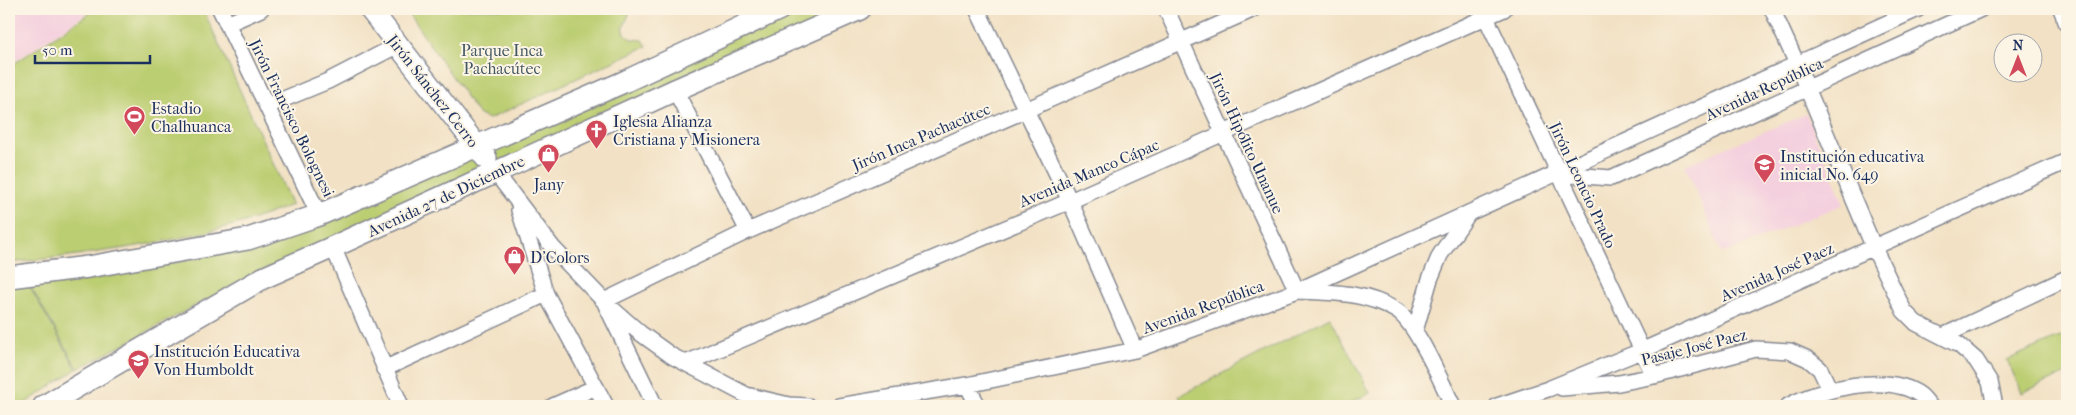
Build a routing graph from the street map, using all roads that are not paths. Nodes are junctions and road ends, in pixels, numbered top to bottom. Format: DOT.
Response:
graph roads {
  1 [pos="220,9"];
  2 [pos="261,9"];
  3 [pos="860,9"];
  4 [pos="977,9"];
  5 [pos="1166,9"];
  6 [pos="1254,9"];
  7 [pos="1504,9"];
  8 [pos="1772,9"];
  9 [pos="1918,9"];
  10 [pos="1981,9"];
  11 [pos="2061,9"];
  12 [pos="373,10"];
  13 [pos="768,11"];
  14 [pos="1484,13"];
  15 [pos="228,24"];
  16 [pos="2067,24"];
  17 [pos="1181,41"];
  18 [pos="398,45"];
  19 [pos="1797,64"];
  20 [pos="1808,88"];
  21 [pos="674,90"];
  22 [pos="267,106"];
  23 [pos="1026,110"];
  24 [pos="1224,134"];
  25 [pos="477,147"];
  26 [pos="2067,161"];
  27 [pos="496,173"];
  28 [pos="1558,174"];
  29 [pos="515,197"];
  30 [pos="1070,201"];
  31 [pos="1468,214"];
  32 [pos="319,215"];
  33 [pos="748,231"];
  34 [pos="334,248"];
  35 [pos="1874,248"];
  36 [pos="9,277"];
  37 [pos="2067,278"];
  38 [pos="1297,291"];
  39 [pos="546,294"];
  40 [pos="604,301"];
  41 [pos="1415,332"];
  42 [pos="1943,336"];
  43 [pos="1135,350"];
  44 [pos="1641,351"];
  45 [pos="686,363"];
  46 [pos="384,369"];
  47 [pos="1654,376"];
  48 [pos="967,385"];
  49 [pos="596,387"];
  50 [pos="1548,390"];
  51 [pos="1830,390"];
  52 [pos="748,401"];
  53 [pos="44,406"];
  54 [pos="401,406"];
  55 [pos="553,406"];
  56 [pos="606,406"];
  57 [pos="655,406"];
  58 [pos="808,406"];
  59 [pos="839,406"];
  60 [pos="978,406"];
  61 [pos="1453,406"];
  62 [pos="1497,406"];
  63 [pos="1788,406"];
  64 [pos="1930,406"];
  65 [pos="1995,406"];
  1 -- 15 [label="street, Jirón Francisco Bolognesi"];
  2 -- 15 [label="street"];
  3 -- 21 [label="street, Avenida 27 de Diciembre"];
  4 -- 23 [label="street"];
  5 -- 17 [label="street, Jirón Hipólito Unanue"];
  6 -- 17 [label="street, Jirón Inca Pachacútec"];
  7 -- 14 [label="street, Avenida Manco Cápac"];
  8 -- 19 [label="street"];
  9 -- 19 [label="street, Avenida República"];
  10 -- 20 [label="street, Avenida República"];
  11 -- 16 [label="street"];
  12 -- 18 [label="street, Jirón Sánchez Cerro"];
  13 -- 25 [label="street, Avenida 27 de Diciembre"];
  14 -- 24 [label="street, Avenida Manco Cápac"];
  14 -- 28 [label="street, Jirón Leoncio Prado"];
  15 -- 22 [label="street, Jirón Francisco Bolognesi"];
  17 -- 23 [label="street, Jirón Inca Pachacútec"];
  17 -- 24 [label="street, Jirón Hipólito Unanue"];
  18 -- 22 [label="street"];
  18 -- 25 [label="street, Jirón Sánchez Cerro"];
  19 -- 20 [label="street"];
  19 -- 28 [label="street, Avenida República"];
  20 -- 28 [label="street, Avenida República"];
  20 -- 35 [label="street"];
  21 -- 27 [label="street, Avenida 27 de Diciembre"];
  21 -- 33 [label="street"];
  22 -- 32 [label="street, Jirón Francisco Bolognesi"];
  23 -- 30 [label="street"];
  23 -- 33 [label="street, Jirón Inca Pachacútec"];
  24 -- 30 [label="street, Avenida Manco Cápac"];
  24 -- 38 [label="street, Jirón Hipólito Unanue"];
  25 -- 27 [label="street, Jirón Sánchez Cerro"];
  25 -- 32 [label="street, Avenida 27 de Diciembre"];
  26 -- 35 [label="street, Avenida José Paez"];
  27 -- 29 [label="street"];
  27 -- 34 [label="street, Avenida 27 de Diciembre"];
  28 -- 31 [label="street, Avenida República"];
  28 -- 44 [label="street, Jirón Leoncio Prado"];
  29 -- 39 [label="street"];
  29 -- 40 [label="street"];
  30 -- 43 [label="street"];
  30 -- 45 [label="street, Avenida Manco Cápac"];
  31 -- 38 [label="street, Avenida República"];
  31 -- 41 [label="street"];
  32 -- 36 [label="street, Avenida 27 de Diciembre"];
  33 -- 40 [label="street, Jirón Inca Pachacútec"];
  34 -- 46 [label="street"];
  34 -- 53 [label="street, Avenida 27 de Diciembre"];
  35 -- 42 [label="street"];
  35 -- 44 [label="street, Avenida José Paez"];
  37 -- 42 [label="street"];
  38 -- 41 [label="street"];
  38 -- 43 [label="street, Avenida República"];
  39 -- 46 [label="street"];
  39 -- 49 [label="street"];
  40 -- 45 [label="street"];
  40 -- 57 [label="street"];
  41 -- 61 [label="street"];
  42 -- 65 [label="street"];
  43 -- 48 [label="street, Avenida República"];
  44 -- 47 [label="street, Jirón Leoncio Prado"];
  44 -- 50 [label="street, Avenida José Paez"];
  45 -- 52 [label="street"];
  46 -- 54 [label="street"];
  47 -- 50 [label="street, Pasaje José Paez"];
  47 -- 51 [label="street, Pasaje José Paez"];
  48 -- 59 [label="street, Avenida República"];
  48 -- 60 [label="street"];
  49 -- 55 [label="street"];
  49 -- 56 [label="street"];
  50 -- 62 [label="street, Avenida José Paez"];
  51 -- 63 [label="street"];
  51 -- 64 [label="street"];
  52 -- 58 [label="street"];
}
